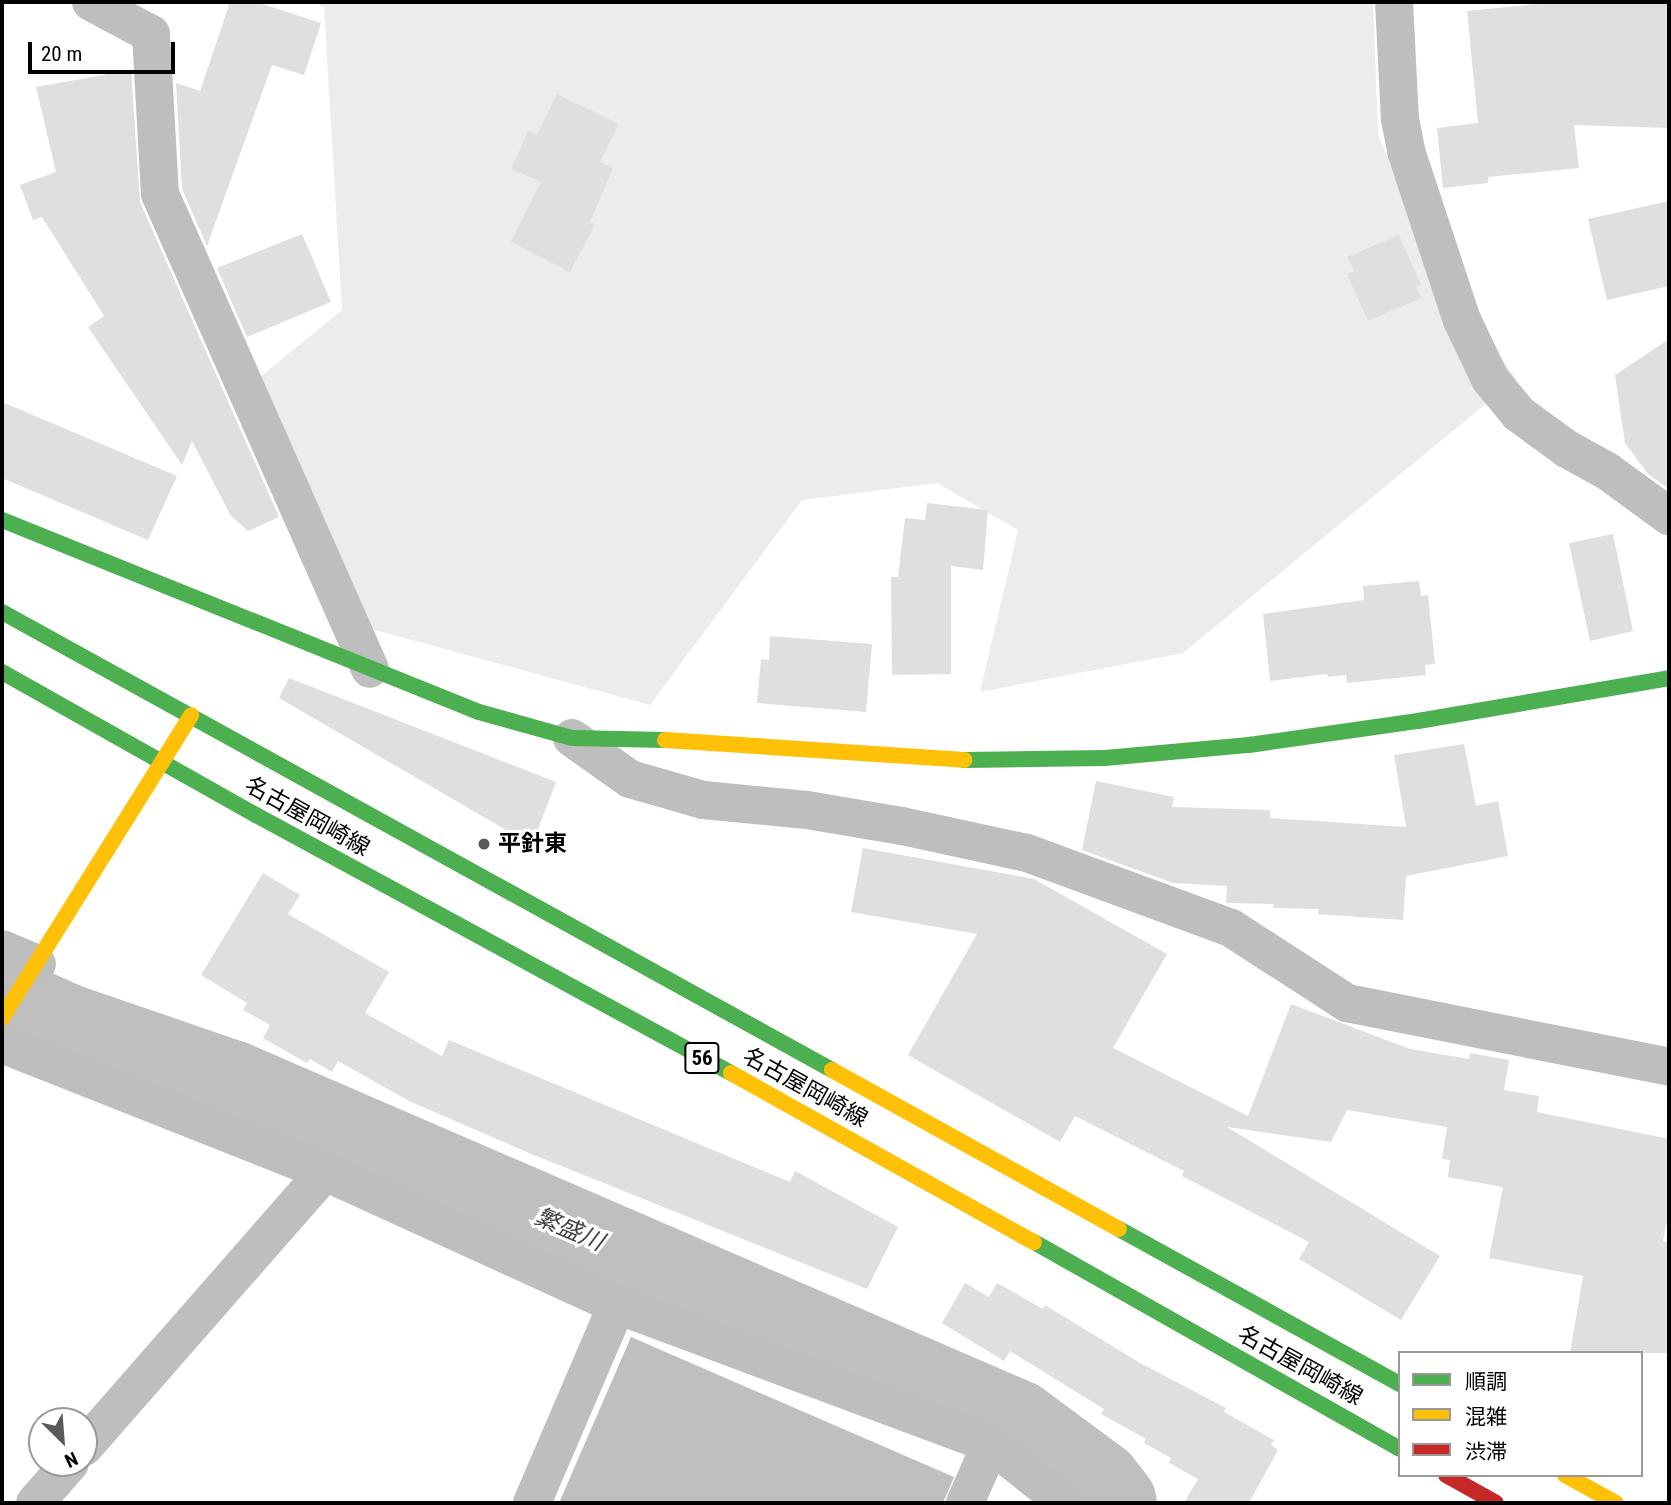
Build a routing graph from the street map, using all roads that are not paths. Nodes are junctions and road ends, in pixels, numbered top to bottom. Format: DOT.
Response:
graph roads {
  1 [pos="91,2"];
  2 [pos="1394,2"];
  3 [pos="151,18"];
  4 [pos="1669,516"];
  5 [pos="2,520"];
  6 [pos="2,611"];
  7 [pos="370,669"];
  8 [pos="2,672"];
  9 [pos="1669,678"];
  10 [pos="191,715"];
  11 [pos="572,738"];
  12 [pos="161,762"];
  13 [pos="2,949"];
  14 [pos="37,964"];
  15 [pos="2,1018"];
  16 [pos="2,1044"];
  17 [pos="1669,1067"];
  18 [pos="326,1172"];
  19 [pos="617,1305"];
  20 [pos="1398,1383"];
  21 [pos="98,1431"];
  22 [pos="990,1444"];
  23 [pos="1398,1448"];
  24 [pos="58,1477"];
  25 [pos="1450,1477"];
  26 [pos="1569,1477"];
  27 [pos="35,1503"];
  28 [pos="532,1503"];
  29 [pos="965,1503"];
  30 [pos="1065,1503"];
  31 [pos="1496,1503"];
  32 [pos="1616,1503"];
  1 -- 3 [label="street"];
  2 -- 4 [label="street"];
  3 -- 7 [label="street"];
  5 -- 7 [label="main road"];
  6 -- 10 [label="main road, 名古屋岡崎線 / 56"];
  7 -- 11 [label="main road"];
  8 -- 12 [label="main road, 名古屋岡崎線 / 56"];
  9 -- 11 [label="main road"];
  10 -- 12 [label="main road"];
  10 -- 20 [label="main road, 名古屋岡崎線 / 56"];
  11 -- 17 [label="street"];
  12 -- 14 [label="main road"];
  12 -- 23 [label="main road, 名古屋岡崎線 / 56"];
  13 -- 14 [label="street"];
  14 -- 15 [label="main road"];
  16 -- 18 [label="street"];
  18 -- 19 [label="street"];
  18 -- 21 [label="street"];
  19 -- 22 [label="street"];
  19 -- 28 [label="street"];
  22 -- 29 [label="street"];
  22 -- 30 [label="street"];
  24 -- 27 [label="street"];
  25 -- 31 [label="main road"];
  26 -- 32 [label="main road"];
}
